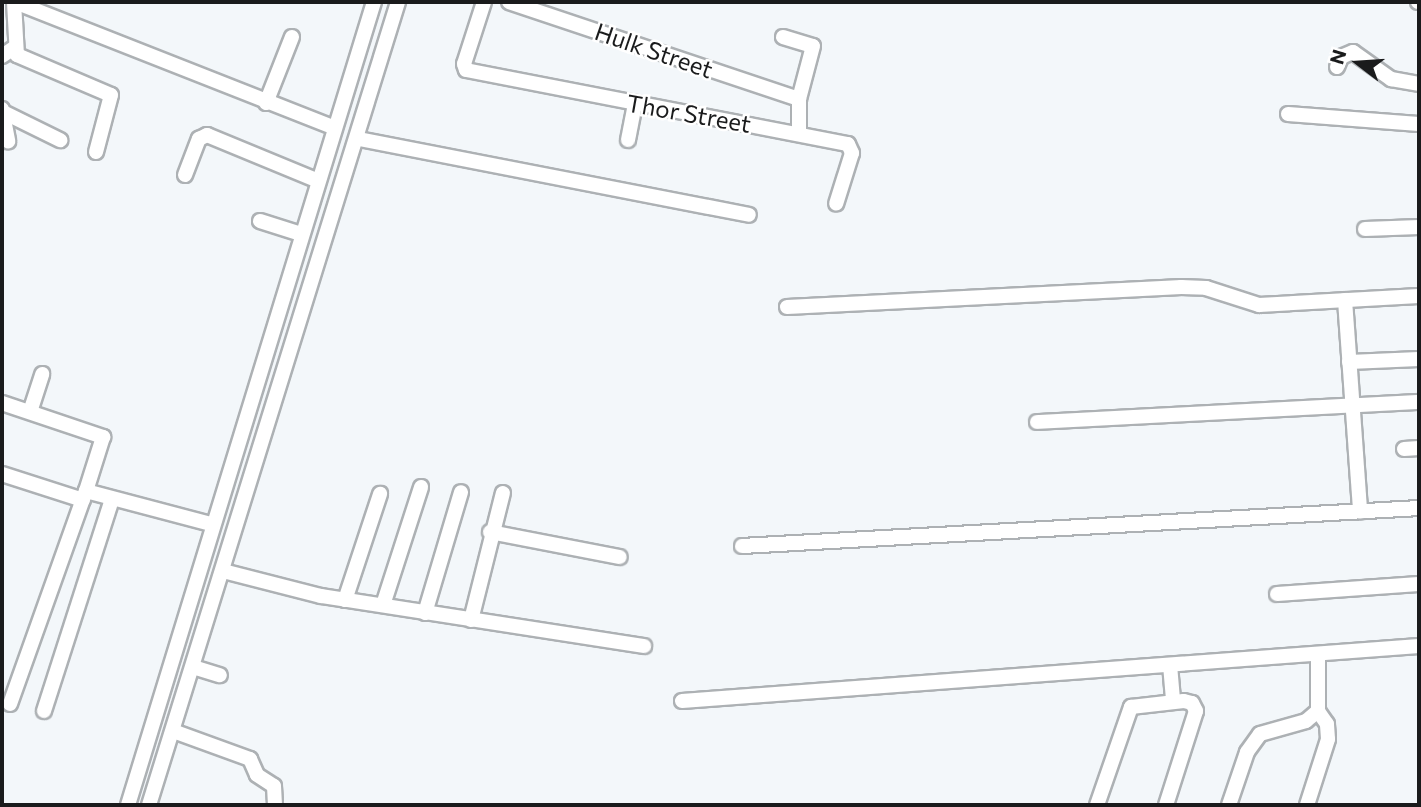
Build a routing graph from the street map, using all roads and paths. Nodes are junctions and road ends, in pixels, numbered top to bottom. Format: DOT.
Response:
graph roads {
  1 [pos="14,2"];
  2 [pos="484,2"];
  3 [pos="509,2"];
  4 [pos="385,6"];
  5 [pos="292,37"];
  6 [pos="783,37"];
  7 [pos="8,52"];
  8 [pos="1337,67"];
  9 [pos="1419,84"];
  10 [pos="799,99"];
  11 [pos="266,103"];
  12 [pos="635,103"];
  13 [pos="2,111"];
  14 [pos="1288,114"];
  15 [pos="1419,124"];
  16 [pos="334,127"];
  17 [pos="799,132"];
  18 [pos="359,139"];
  19 [pos="60,140"];
  20 [pos="628,140"];
  21 [pos="8,141"];
  22 [pos="96,152"];
  23 [pos="185,175"];
  24 [pos="316,180"];
  25 [pos="836,204"];
  26 [pos="749,215"];
  27 [pos="260,221"];
  28 [pos="1419,227"];
  29 [pos="1365,229"];
  30 [pos="301,234"];
  31 [pos="1419,296"];
  32 [pos="1345,300"];
  33 [pos="787,307"];
  34 [pos="1419,359"];
  35 [pos="1349,362"];
  36 [pos="42,374"];
  37 [pos="1419,402"];
  38 [pos="2,403"];
  39 [pos="1353,406"];
  40 [pos="30,412"];
  41 [pos="1037,422"];
  42 [pos="1419,448"];
  43 [pos="1404,449"];
  44 [pos="2,474"];
  45 [pos="421,487"];
  46 [pos="461,492"];
  47 [pos="380,494"];
  48 [pos="503,494"];
  49 [pos="85,496"];
  50 [pos="112,499"];
  51 [pos="1419,508"];
  52 [pos="1360,512"];
  53 [pos="490,533"];
  54 [pos="218,538"];
  55 [pos="742,546"];
  56 [pos="620,557"];
  57 [pos="223,571"];
  58 [pos="1419,584"];
  59 [pos="1277,593"];
  60 [pos="345,600"];
  61 [pos="383,605"];
  62 [pos="425,613"];
  63 [pos="471,620"];
  64 [pos="643,646"];
  65 [pos="1419,646"];
  66 [pos="1318,655"];
  67 [pos="1170,665"];
  68 [pos="193,667"];
  69 [pos="220,675"];
  70 [pos="682,701"];
  71 [pos="1173,701"];
  72 [pos="10,704"];
  73 [pos="44,711"];
  74 [pos="1318,711"];
  75 [pos="173,731"];
  76 [pos="152,761"];
  77 [pos="128,805"];
  78 [pos="149,805"];
  79 [pos="275,805"];
  80 [pos="1097,805"];
  81 [pos="1166,805"];
  82 [pos="1229,805"];
  83 [pos="1307,805"];
  1 -- 7 [label="street"];
  1 -- 11 [label="street"];
  2 -- 12 [label="street, Thor Street"];
  3 -- 10 [label="street, Hulk Street"];
  4 -- 16 [label="street"];
  4 -- 18 [label="street"];
  5 -- 11 [label="street"];
  6 -- 10 [label="street"];
  7 -- 22 [label="street"];
  8 -- 9 [label="street"];
  10 -- 17 [label="street"];
  11 -- 16 [label="street"];
  12 -- 17 [label="street, Thor Street"];
  12 -- 20 [label="street"];
  13 -- 19 [label="street"];
  13 -- 21 [label="street"];
  14 -- 15 [label="street"];
  16 -- 24 [label="street"];
  17 -- 25 [label="street, Thor Street"];
  18 -- 26 [label="street"];
  18 -- 54 [label="street"];
  23 -- 24 [label="street"];
  24 -- 30 [label="street"];
  27 -- 30 [label="street"];
  28 -- 29 [label="street"];
  30 -- 54 [label="street"];
  31 -- 32 [label="street"];
  32 -- 33 [label="street"];
  32 -- 35 [label="street"];
  34 -- 35 [label="street"];
  35 -- 39 [label="street"];
  36 -- 40 [label="street"];
  37 -- 39 [label="street"];
  38 -- 40 [label="street"];
  39 -- 41 [label="street"];
  39 -- 52 [label="street"];
  40 -- 49 [label="street"];
  42 -- 43 [label="street"];
  44 -- 49 [label="street"];
  45 -- 61 [label="street"];
  46 -- 62 [label="street"];
  47 -- 60 [label="street"];
  48 -- 53 [label="street"];
  49 -- 50 [label="street"];
  49 -- 72 [label="street"];
  50 -- 54 [label="street"];
  50 -- 73 [label="street"];
  51 -- 52 [label="street"];
  52 -- 55 [label="street"];
  53 -- 56 [label="street"];
  53 -- 63 [label="street"];
  54 -- 57 [label="street"];
  54 -- 76 [label="street"];
  57 -- 60 [label="street"];
  57 -- 68 [label="street"];
  58 -- 59 [label="street"];
  60 -- 61 [label="street"];
  61 -- 62 [label="street"];
  62 -- 63 [label="street"];
  63 -- 64 [label="street"];
  65 -- 66 [label="street"];
  66 -- 67 [label="street"];
  66 -- 74 [label="street"];
  67 -- 70 [label="street"];
  67 -- 71 [label="street"];
  68 -- 69 [label="street"];
  68 -- 75 [label="street"];
  71 -- 80 [label="street"];
  71 -- 81 [label="street"];
  74 -- 82 [label="street"];
  74 -- 83 [label="street"];
  75 -- 76 [label="street"];
  75 -- 79 [label="street"];
  76 -- 77 [label="street"];
  76 -- 78 [label="street"];
}
